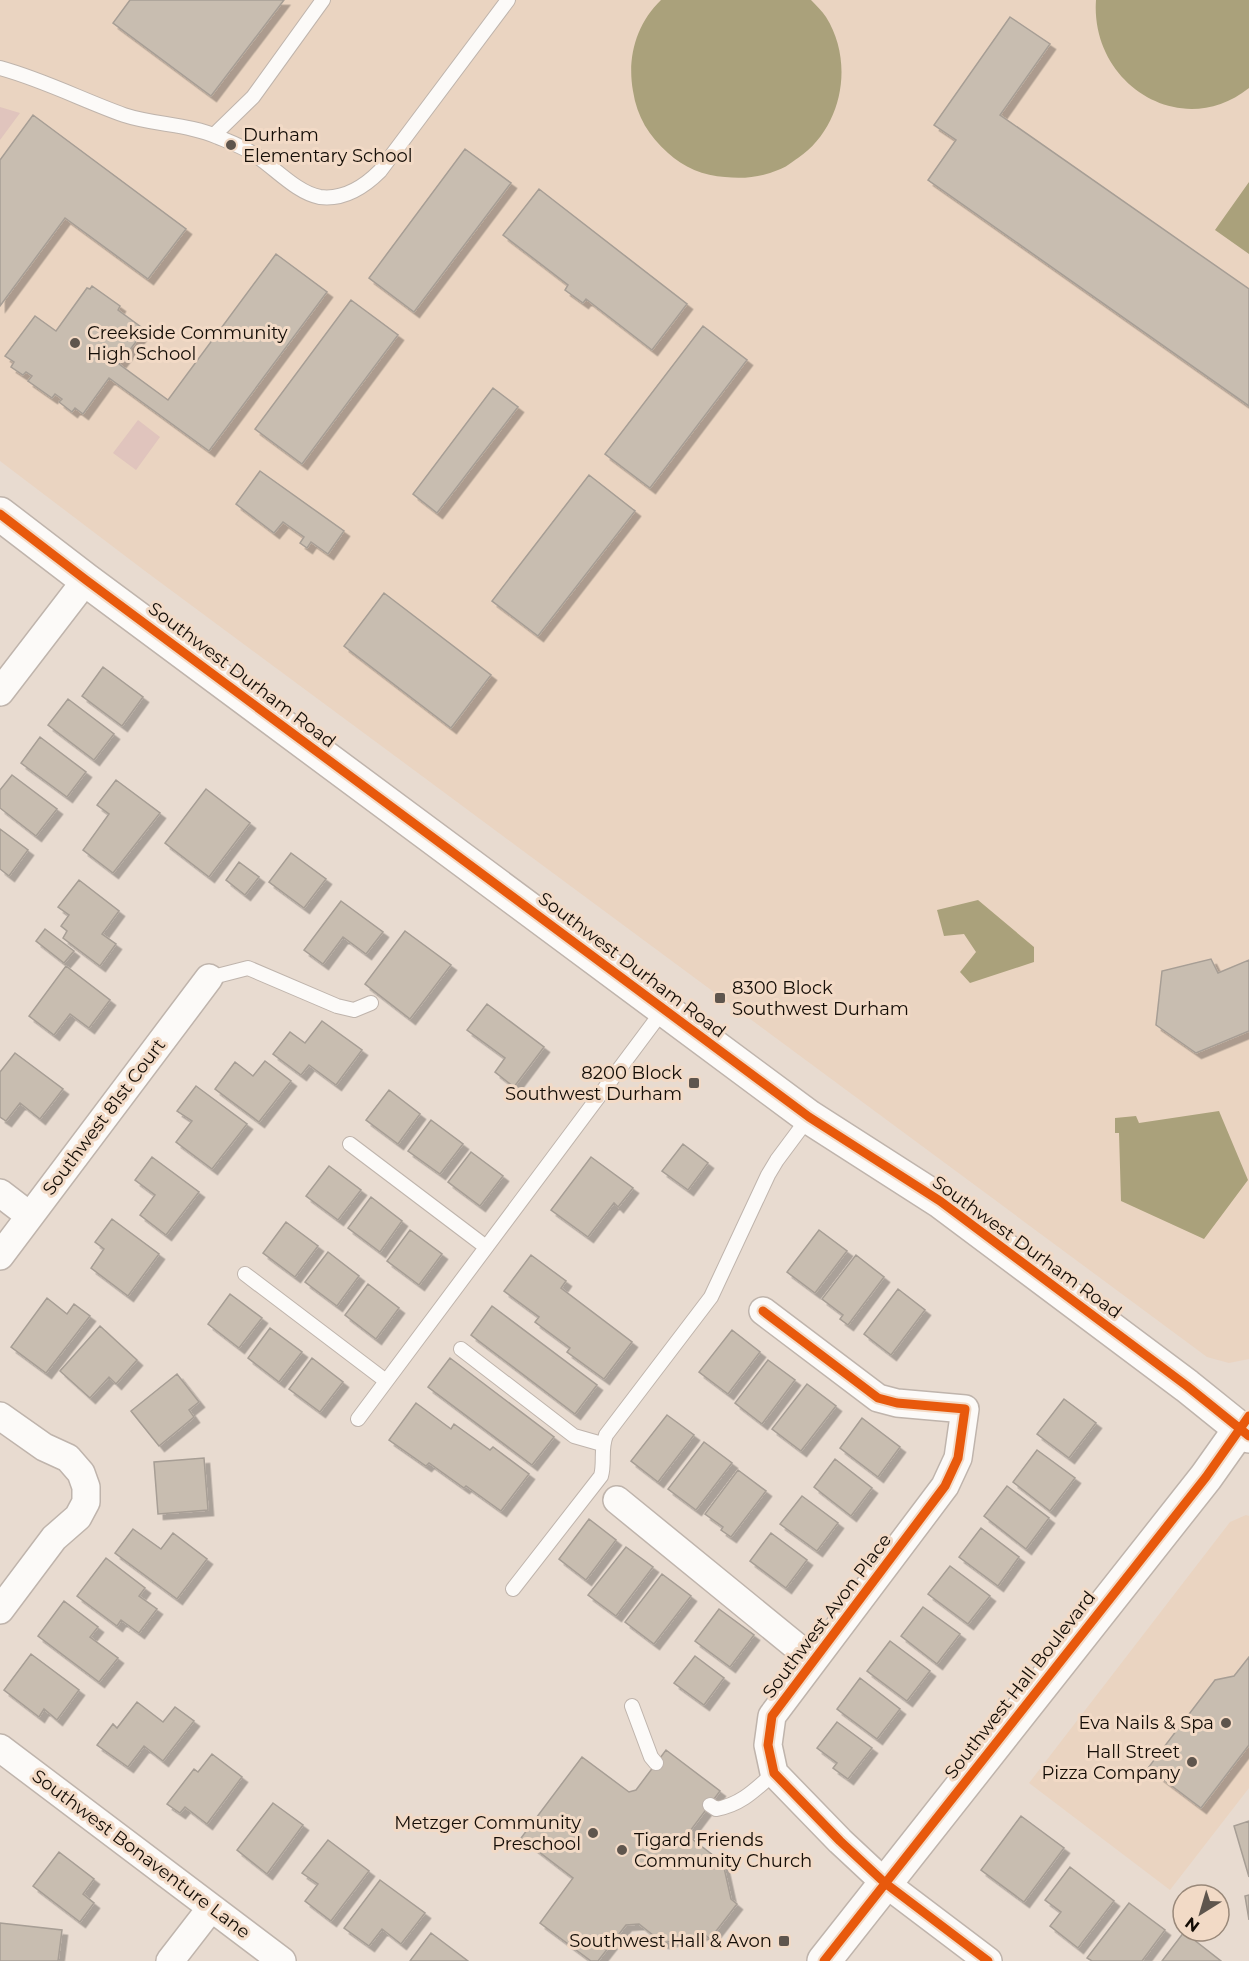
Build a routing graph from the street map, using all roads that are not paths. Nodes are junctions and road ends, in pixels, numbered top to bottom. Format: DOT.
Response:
graph roads {
  1 [pos="323,0"];
  2 [pos="508,0"];
  3 [pos="0,68"];
  4 [pos="214,135"];
  5 [pos="0,514"];
  6 [pos="86,580"];
  7 [pos="0,693"];
  8 [pos="209,978"];
  9 [pos="371,1003"];
  10 [pos="664,1009"];
  11 [pos="809,1117"];
  12 [pos="350,1144"];
  13 [pos="0,1193"];
  14 [pos="30,1216"];
  15 [pos="486,1246"];
  16 [pos="0,1256"];
  17 [pos="245,1274"];
  18 [pos="764,1311"];
  19 [pos="461,1349"];
  20 [pos="386,1381"];
  21 [pos="0,1416"];
  22 [pos="358,1419"];
  23 [pos="1246,1427"];
  24 [pos="602,1444"];
  25 [pos="617,1500"];
  26 [pos="513,1589"];
  27 [pos="0,1610"];
  28 [pos="813,1660"];
  29 [pos="632,1706"];
  30 [pos="0,1748"];
  31 [pos="656,1763"];
  32 [pos="774,1773"];
  33 [pos="710,1805"];
  34 [pos="885,1883"];
  35 [pos="211,1908"];
  36 [pos="171,1961"];
  37 [pos="282,1961"];
  38 [pos="824,1961"];
  39 [pos="988,1961"];
  1 -- 4 [label="lane"];
  2 -- 4 [label="lane"];
  3 -- 4 [label="lane"];
  5 -- 6 [label="main road, Southwest Durham Road"];
  6 -- 7 [label="street"];
  6 -- 10 [label="main road, Southwest Durham Road"];
  8 -- 9 [label="lane"];
  8 -- 14 [label="street, Southwest 81st Court"];
  10 -- 11 [label="main road, Southwest Durham Road"];
  10 -- 15 [label="lane"];
  11 -- 23 [label="main road, Southwest Durham Road"];
  11 -- 24 [label="lane"];
  12 -- 15 [label="lane"];
  13 -- 14 [label="street"];
  14 -- 16 [label="street, Southwest 81st Court"];
  15 -- 20 [label="lane"];
  17 -- 20 [label="lane"];
  18 -- 28 [label="street, Southwest Avon Place"];
  19 -- 24 [label="lane"];
  20 -- 22 [label="lane"];
  21 -- 27 [label="street"];
  23 -- 34 [label="main road, Southwest Hall Boulevard"];
  24 -- 26 [label="lane"];
  25 -- 28 [label="street"];
  28 -- 32 [label="street, Southwest Avon Place"];
  29 -- 31 [label="lane"];
  30 -- 35 [label="street, Southwest Bonaventure Lane"];
  32 -- 33 [label="lane"];
  32 -- 34 [label="street"];
  34 -- 38 [label="main road, Southwest Hall Boulevard"];
  34 -- 39 [label="street"];
  35 -- 36 [label="street"];
  35 -- 37 [label="street, Southwest Bonaventure Lane"];
}
